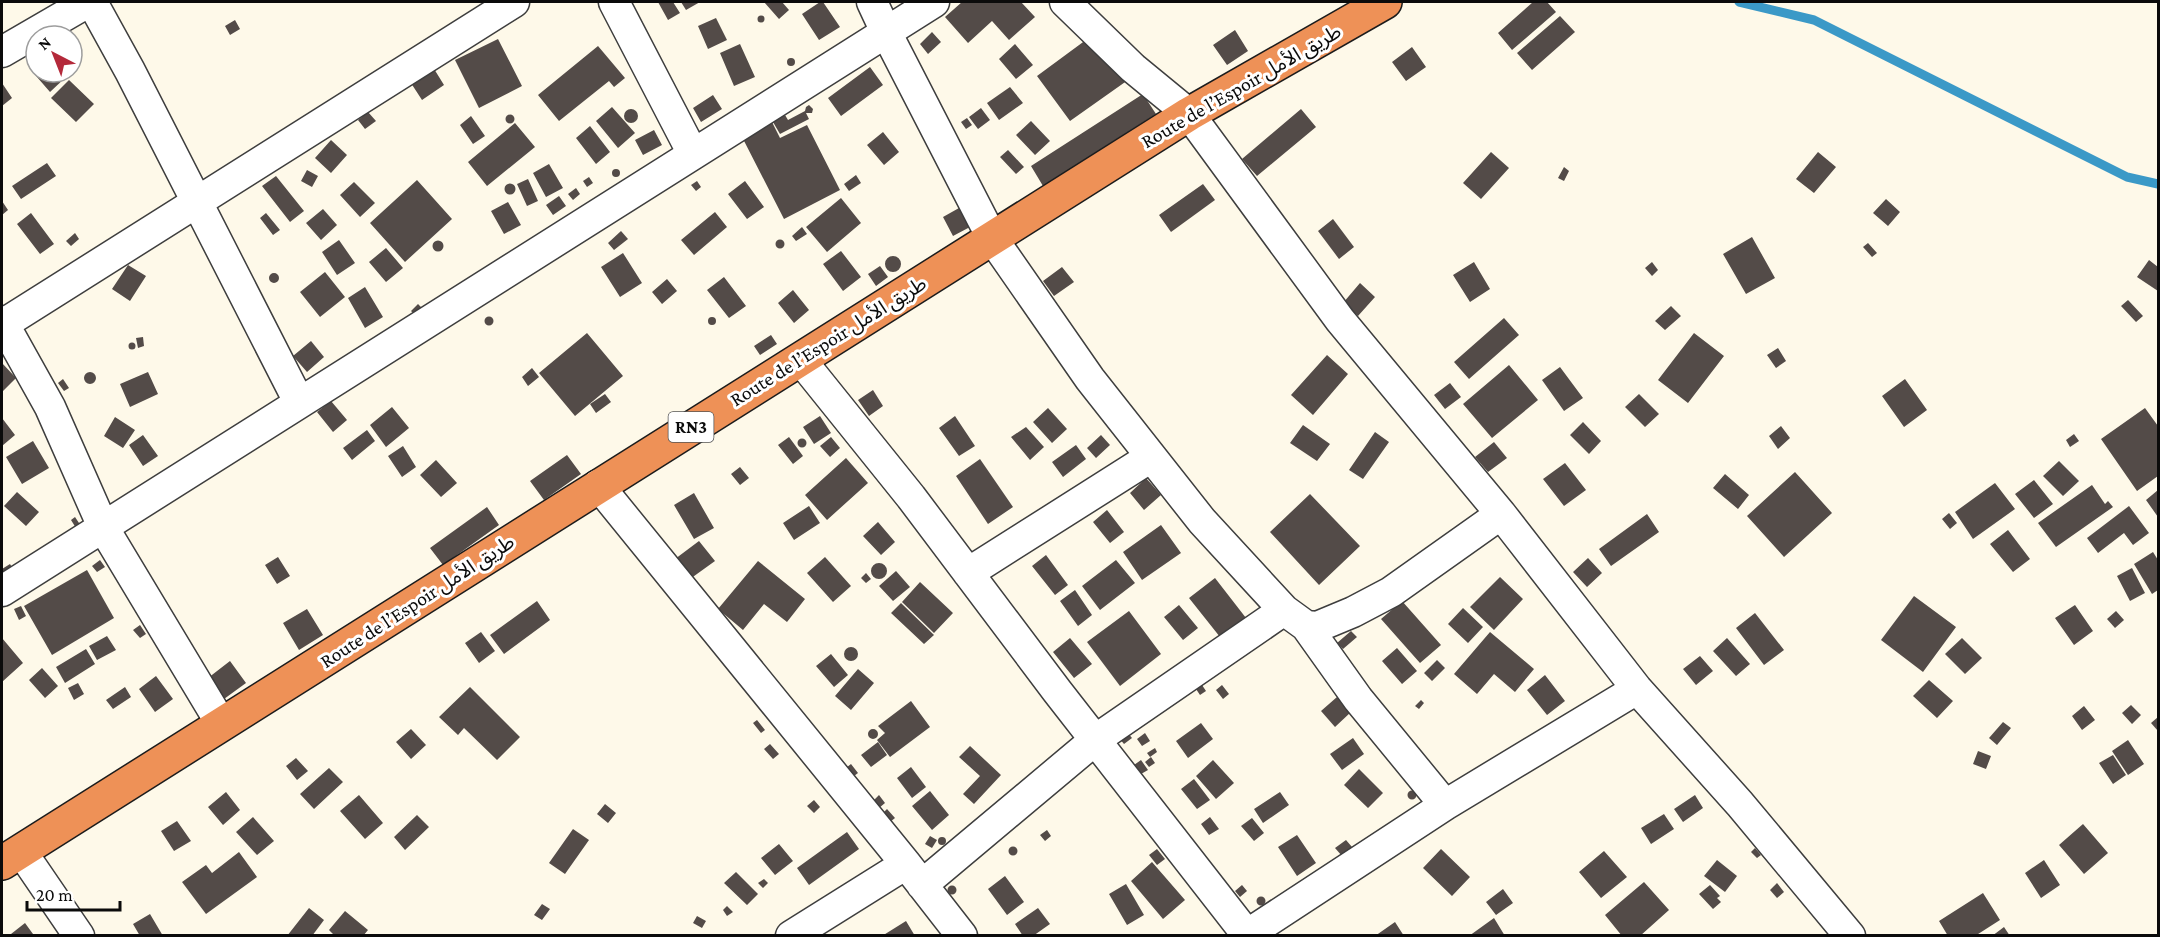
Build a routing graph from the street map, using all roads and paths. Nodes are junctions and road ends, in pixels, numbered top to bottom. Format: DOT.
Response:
graph roads {
  1 [pos="90,2"];
  2 [pos="514,2"];
  3 [pos="614,2"];
  4 [pos="872,2"];
  5 [pos="934,2"];
  6 [pos="1065,2"];
  7 [pos="1385,2"];
  8 [pos="886,32"];
  9 [pos="2,52"];
  10 [pos="1189,114"];
  11 [pos="693,154"];
  12 [pos="196,201"];
  13 [pos="992,238"];
  14 [pos="2,323"];
  15 [pos="800,359"];
  16 [pos="299,402"];
  17 [pos="1151,457"];
  18 [pos="598,485"];
  19 [pos="1501,514"];
  20 [pos="103,527"];
  21 [pos="968,573"];
  22 [pos="2,591"];
  23 [pos="1295,618"];
  24 [pos="1637,689"];
  25 [pos="222,725"];
  26 [pos="1095,740"];
  27 [pos="1445,805"];
  28 [pos="11,857"];
  29 [pos="914,874"];
  30 [pos="1247,935"];
  31 [pos="79,936"];
  32 [pos="791,936"];
  33 [pos="962,936"];
  34 [pos="1850,936"];
  1 -- 9 [label="street"];
  1 -- 12 [label="street"];
  2 -- 12 [label="street"];
  3 -- 11 [label="street"];
  4 -- 8 [label="street"];
  5 -- 8 [label="street"];
  6 -- 10 [label="street"];
  7 -- 10 [label="highway, Route de l’Espoir طريق الأمل / RN3"];
  8 -- 11 [label="street"];
  8 -- 13 [label="street"];
  10 -- 13 [label="highway, Route de l’Espoir طريق الأمل / RN3"];
  10 -- 19 [label="street"];
  11 -- 16 [label="street"];
  12 -- 14 [label="street"];
  12 -- 16 [label="street"];
  13 -- 15 [label="highway, Route de l’Espoir طريق الأمل / RN3"];
  13 -- 17 [label="street"];
  14 -- 20 [label="street"];
  15 -- 18 [label="highway, Route de l’Espoir طريق الأمل / RN3"];
  15 -- 21 [label="street"];
  16 -- 20 [label="street"];
  17 -- 21 [label="street"];
  17 -- 23 [label="street"];
  18 -- 25 [label="highway, Route de l’Espoir طريق الأمل / RN3"];
  18 -- 29 [label="street"];
  19 -- 23 [label="street"];
  19 -- 24 [label="street"];
  20 -- 22 [label="street"];
  20 -- 25 [label="street"];
  21 -- 26 [label="street"];
  23 -- 26 [label="street"];
  23 -- 27 [label="street"];
  24 -- 27 [label="street"];
  24 -- 34 [label="street"];
  25 -- 28 [label="highway, Route de l’Espoir طريق الأمل / RN3"];
  26 -- 29 [label="street"];
  26 -- 30 [label="street"];
  27 -- 30 [label="street"];
  28 -- 31 [label="street"];
  29 -- 32 [label="street"];
  29 -- 33 [label="street"];
}
